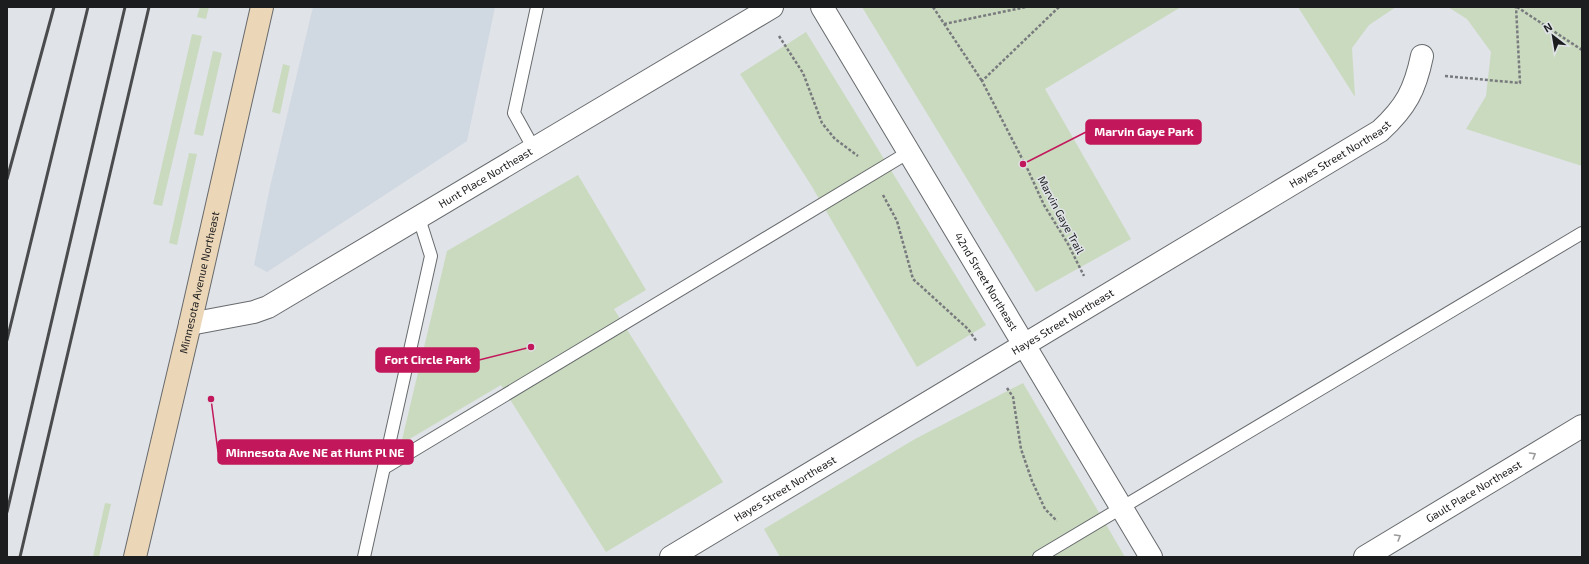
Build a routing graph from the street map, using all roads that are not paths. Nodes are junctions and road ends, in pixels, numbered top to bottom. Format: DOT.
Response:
graph roads {
  1 [pos="262,7"];
  2 [pos="537,7"];
  3 [pos="772,7"];
  4 [pos="822,7"];
  5 [pos="1420,65"];
  6 [pos="534,149"];
  7 [pos="909,152"];
  8 [pos="419,218"];
  9 [pos="1582,233"];
  10 [pos="190,324"];
  11 [pos="1024,345"];
  12 [pos="1582,426"];
  13 [pos="384,468"];
  14 [pos="1122,508"];
  15 [pos="135,557"];
  16 [pos="364,557"];
  17 [pos="671,557"];
  18 [pos="1039,557"];
  19 [pos="1151,557"];
  20 [pos="1365,557"];
  1 -- 10 [label="main road, Minnesota Avenue Northeast"];
  2 -- 6 [label="lane"];
  3 -- 6 [label="street, Hunt Place Northeast"];
  4 -- 7 [label="street, 42nd Street Northeast"];
  5 -- 11 [label="street, Hayes Street Northeast"];
  6 -- 8 [label="street, Hunt Place Northeast"];
  7 -- 11 [label="street, 42nd Street Northeast"];
  7 -- 13 [label="lane"];
  8 -- 10 [label="street, Hunt Place Northeast"];
  8 -- 13 [label="lane"];
  9 -- 14 [label="lane"];
  10 -- 15 [label="main road, Minnesota Avenue Northeast"];
  11 -- 14 [label="street, 42nd Street Northeast"];
  11 -- 17 [label="street, Hayes Street Northeast"];
  20 -- 12 [label="street, Gault Place Northeast, one-way"];
  13 -- 16 [label="lane"];
  14 -- 18 [label="lane"];
  14 -- 19 [label="street, 42nd Street Northeast"];
}
